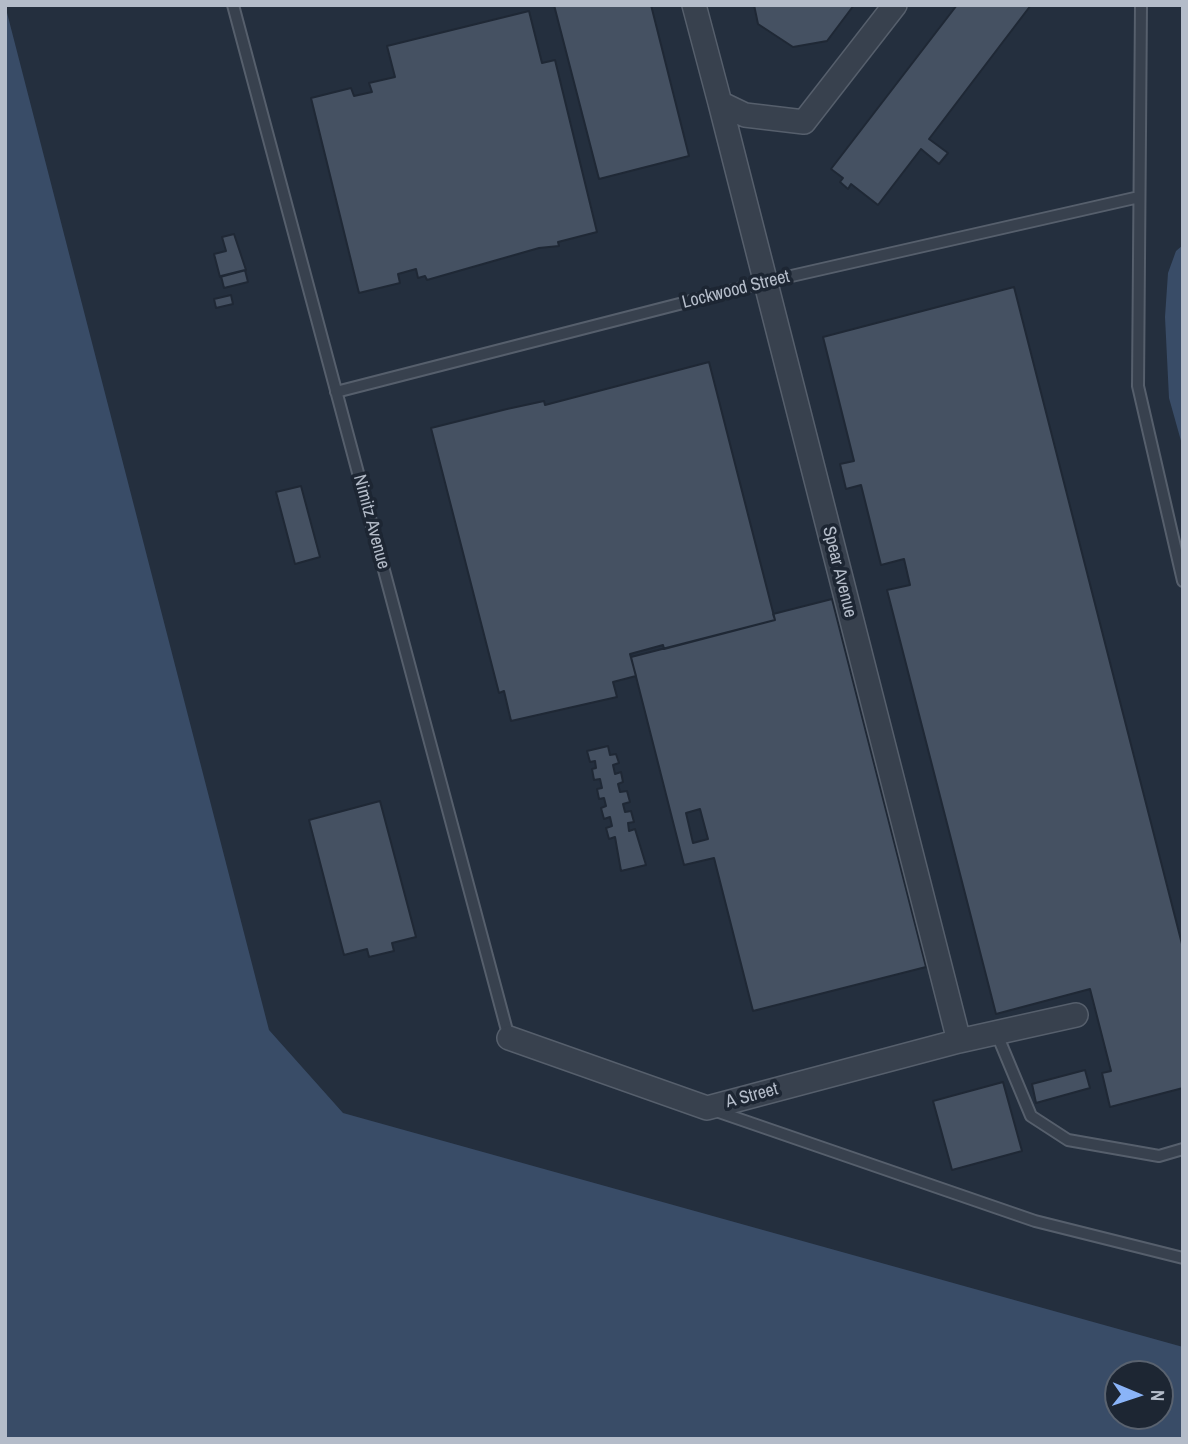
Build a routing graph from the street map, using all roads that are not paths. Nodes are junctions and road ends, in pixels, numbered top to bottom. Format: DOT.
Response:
graph roads {
  1 [pos="233,5"];
  2 [pos="694,5"];
  3 [pos="895,5"];
  4 [pos="1141,5"];
  5 [pos="720,103"];
  6 [pos="1139,197"];
  7 [pos="765,282"];
  8 [pos="336,392"];
  9 [pos="1183,581"];
  10 [pos="1076,1015"];
  11 [pos="996,1032"];
  12 [pos="509,1038"];
  13 [pos="959,1041"];
  14 [pos="707,1108"];
  15 [pos="1183,1149"];
  16 [pos="1183,1258"];
  1 -- 8 [label="lane, Nimitz Avenue"];
  2 -- 5 [label="street, Spear Avenue"];
  3 -- 5 [label="street"];
  4 -- 6 [label="lane"];
  5 -- 7 [label="street, Spear Avenue"];
  6 -- 7 [label="lane, Lockwood Street"];
  6 -- 9 [label="lane"];
  7 -- 8 [label="lane, Lockwood Street"];
  7 -- 13 [label="street, Spear Avenue"];
  8 -- 12 [label="lane, Nimitz Avenue"];
  10 -- 11 [label="street, A Street"];
  11 -- 13 [label="street, A Street"];
  11 -- 15 [label="lane"];
  12 -- 14 [label="street, A Street"];
  13 -- 14 [label="street, A Street"];
  14 -- 16 [label="lane"];
}
